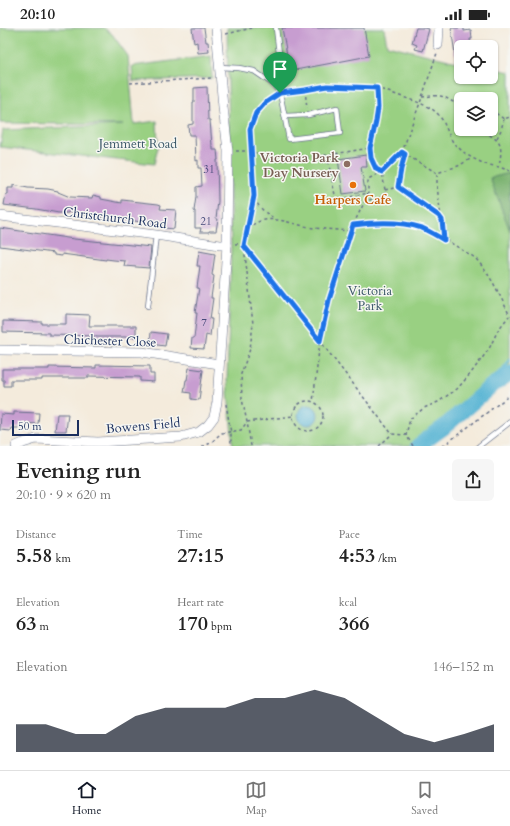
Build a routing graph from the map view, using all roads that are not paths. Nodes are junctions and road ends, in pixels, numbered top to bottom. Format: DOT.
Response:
graph roads {
  1 [pos="276,28"];
  2 [pos="439,28"];
  3 [pos="216,32"];
  4 [pos="438,45"];
  5 [pos="219,67"];
  6 [pos="272,84"];
  7 [pos="285,116"];
  8 [pos="0,216"];
  9 [pos="156,235"];
  10 [pos="227,245"];
  11 [pos="148,306"];
  12 [pos="0,350"];
  13 [pos="219,364"];
  14 [pos="510,422"];
  15 [pos="16,446"];
  16 [pos="479,446"];
  1 -- 6 [label="lane"];
  2 -- 4 [label="street"];
  3 -- 5 [label="street"];
  5 -- 6 [label="lane"];
  5 -- 10 [label="street"];
  6 -- 7 [label="lane"];
  7 -- 7 [label="lane"];
  8 -- 9 [label="street, Christchurch Road"];
  9 -- 10 [label="street, Christchurch Road"];
  9 -- 11 [label="lane"];
  10 -- 13 [label="street"];
  12 -- 13 [label="street, Chichester Close"];
  13 -- 15 [label="street, Bowens Field"];
  14 -- 16 [label="lane"];
}
